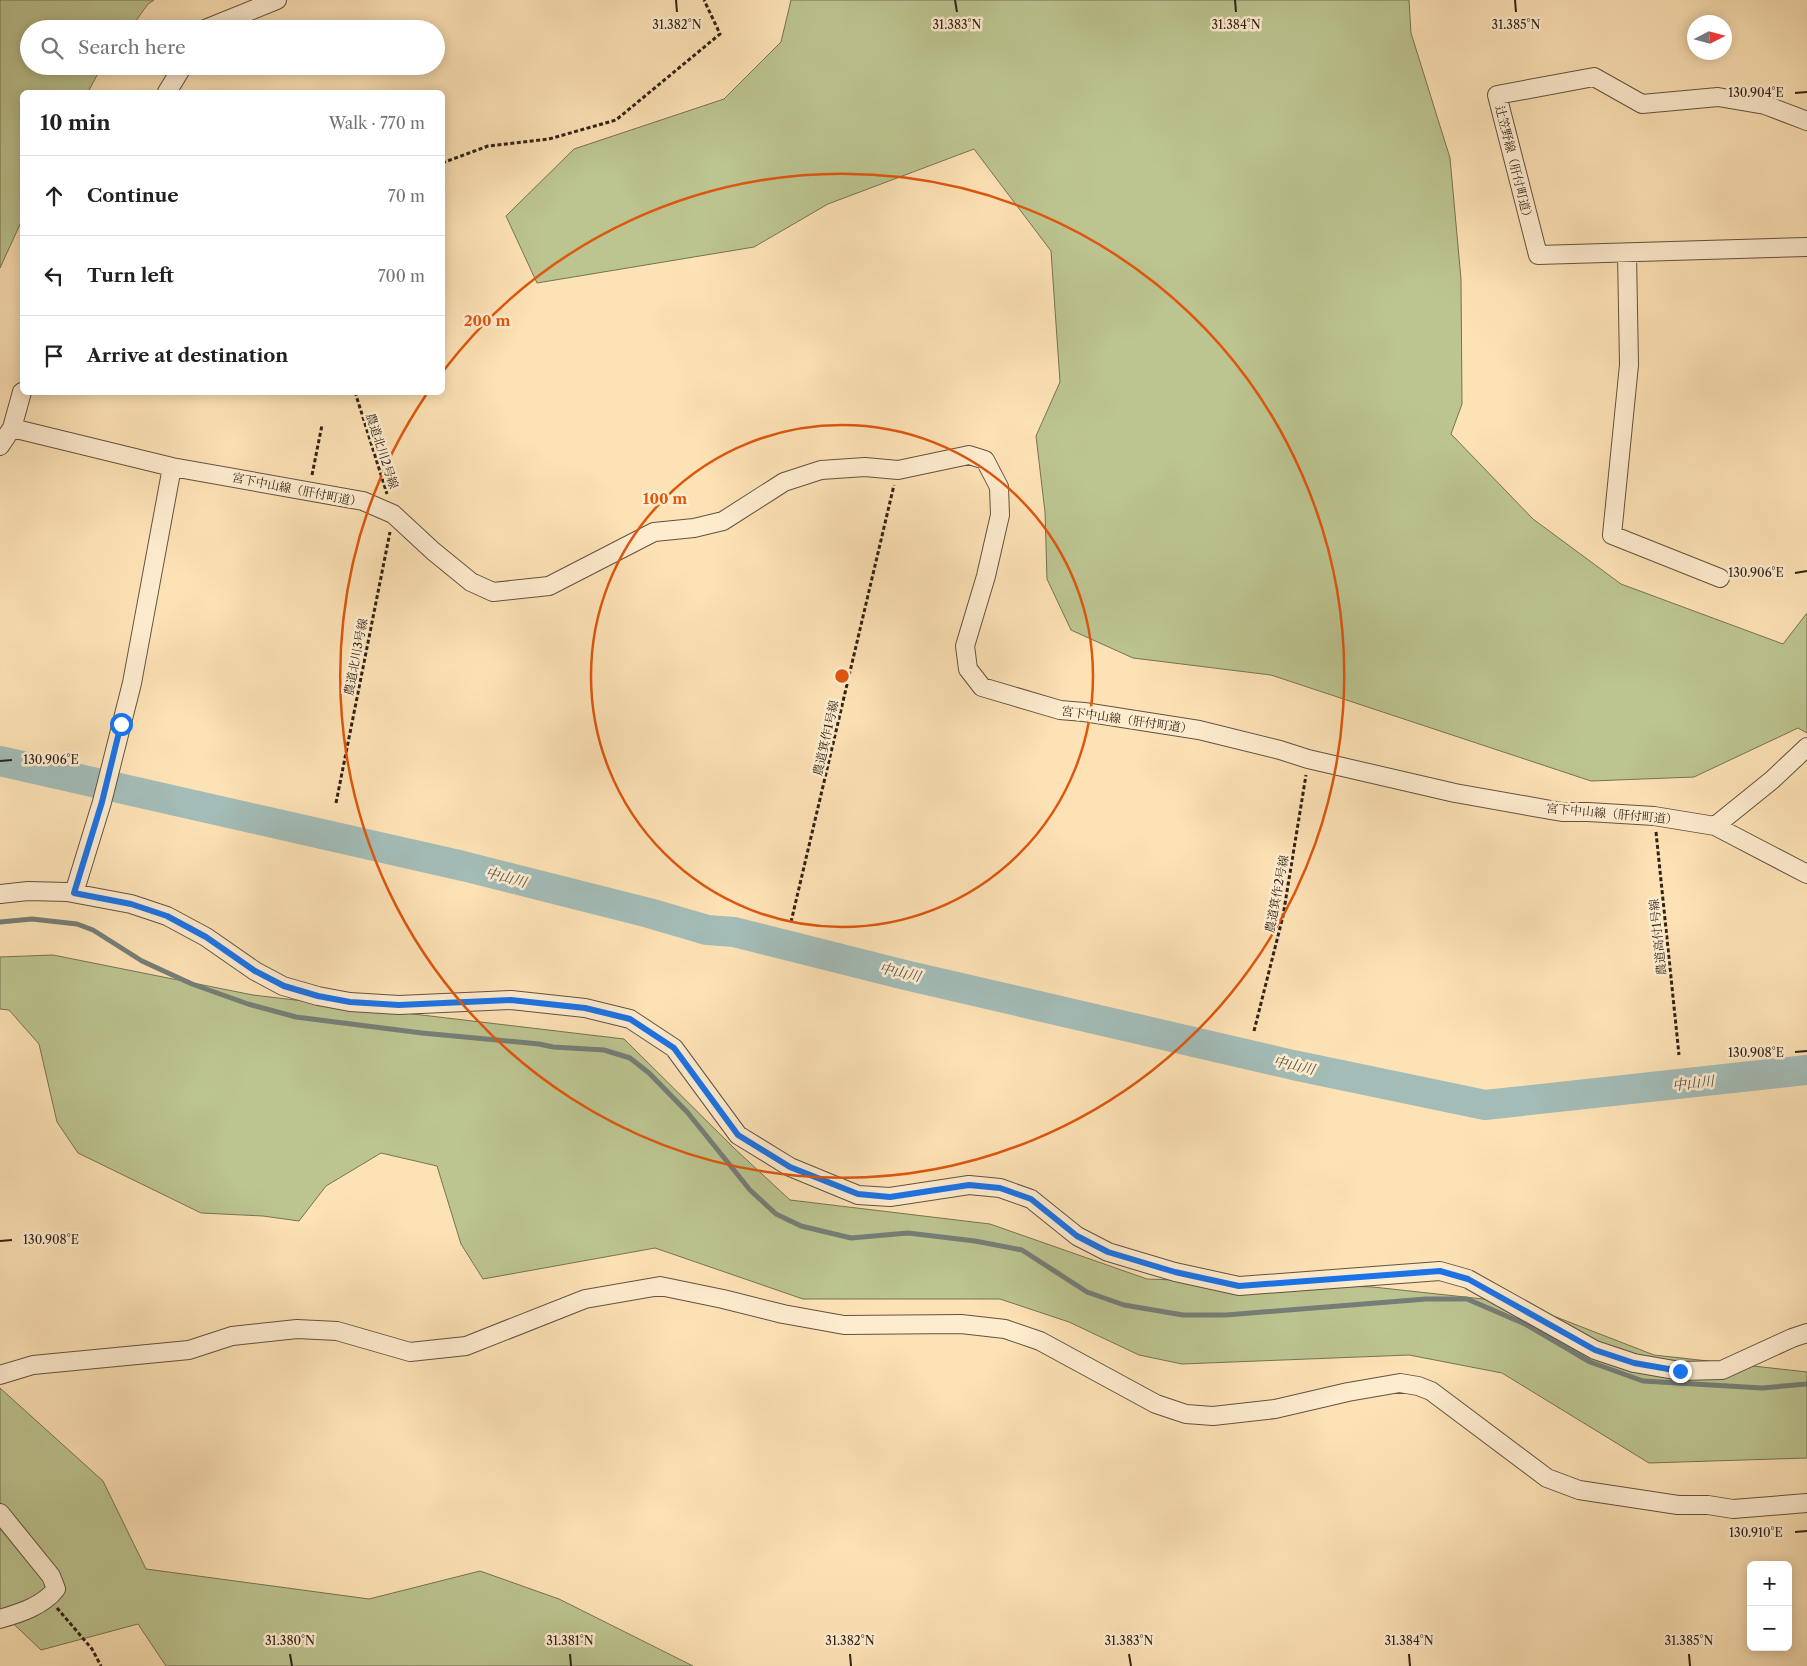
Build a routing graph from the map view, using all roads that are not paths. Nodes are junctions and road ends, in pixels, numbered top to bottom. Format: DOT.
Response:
graph roads {
  1 [pos="277,0"];
  2 [pos="227,20"];
  3 [pos="178,75"];
  4 [pos="169,90"];
  5 [pos="1807,121"];
  6 [pos="1807,248"];
  7 [pos="1627,253"];
  8 [pos="21,395"];
  9 [pos="12,428"];
  10 [pos="0,446"];
  11 [pos="172,467"];
  12 [pos="1720,578"];
  13 [pos="1807,747"];
  14 [pos="1715,826"];
  15 [pos="1807,874"];
  16 [pos="74,893"];
  17 [pos="0,894"];
  18 [pos="1807,1333"];
  19 [pos="0,1376"];
  20 [pos="1807,1502"];
  21 [pos="0,1513"];
  22 [pos="0,1619"];
  1 -- 2 [label="street"];
  3 -- 4 [label="street"];
  5 -- 7 [label="street, 辻笠野線（肝付町道）"];
  6 -- 7 [label="street, 辻笠野線（肝付町道）"];
  7 -- 12 [label="street"];
  8 -- 9 [label="street"];
  9 -- 10 [label="street"];
  9 -- 11 [label="street, 宮下中山線（肝付町道）"];
  11 -- 14 [label="street, 宮下中山線（肝付町道）"];
  11 -- 16 [label="street"];
  13 -- 14 [label="street"];
  14 -- 15 [label="street, 宮下中山線（肝付町道）"];
  16 -- 17 [label="street"];
  16 -- 18 [label="street"];
  19 -- 20 [label="street"];
  21 -- 22 [label="street"];
}
